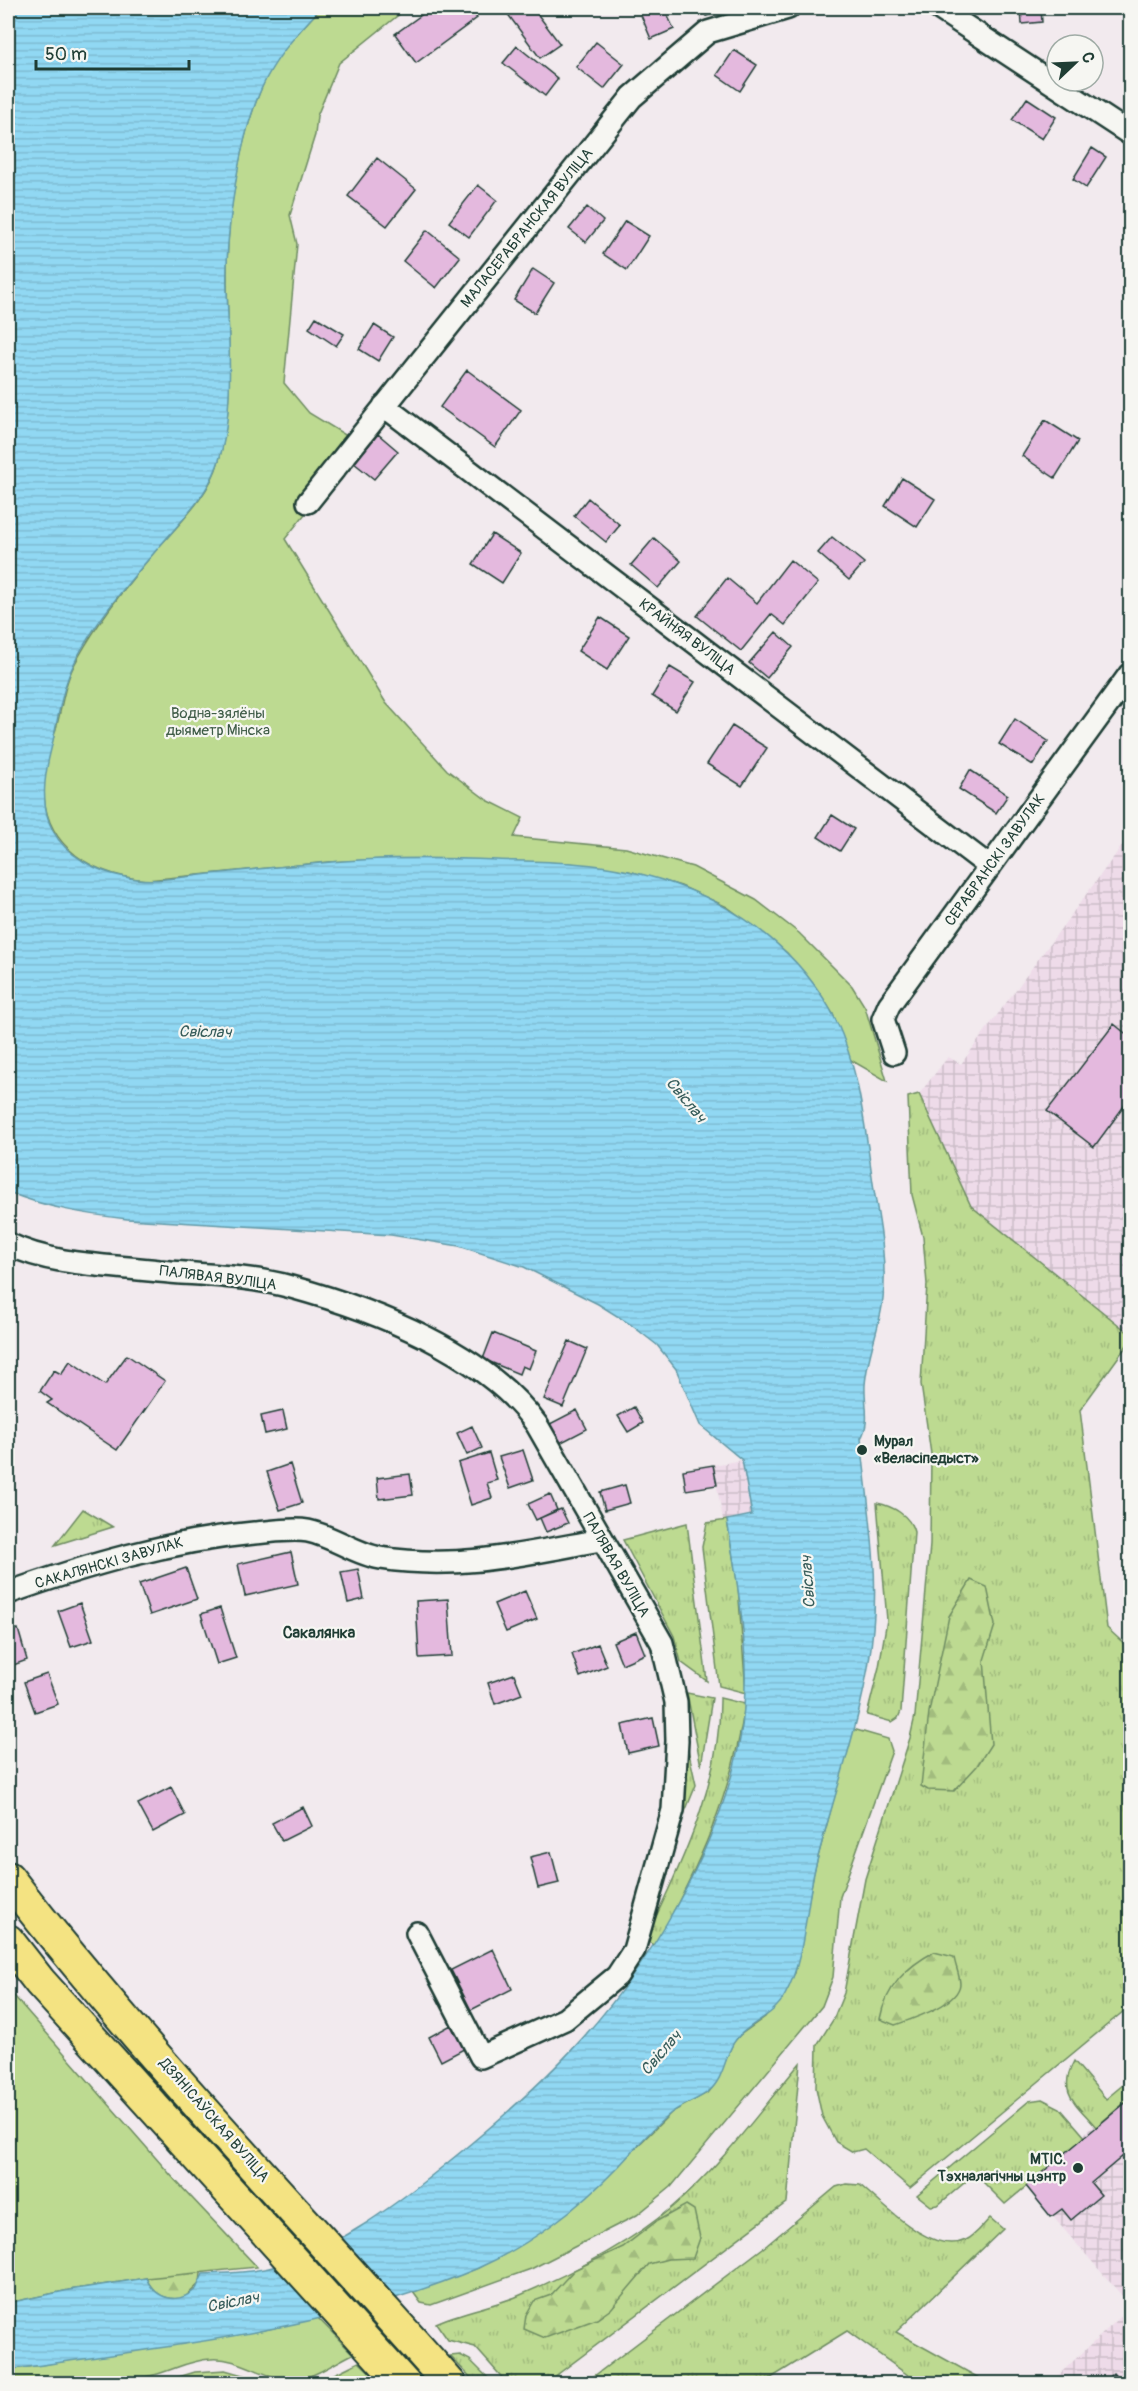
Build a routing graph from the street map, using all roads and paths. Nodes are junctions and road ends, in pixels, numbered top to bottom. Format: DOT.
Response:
graph roads {
  1 [pos="788,8"];
  2 [pos="938,8"];
  3 [pos="1131,134"];
  4 [pos="384,406"];
  5 [pos="308,502"];
  6 [pos="1131,674"];
  7 [pos="990,867"];
  8 [pos="894,1053"];
  9 [pos="8,1244"];
  10 [pos="601,1540"];
  11 [pos="8,1593"];
  12 [pos="8,1878"];
  13 [pos="417,1933"];
  14 [pos="8,1941"];
  15 [pos="402,2382"];
  16 [pos="450,2384"];
  1 -- 4 [label="street, МАЛАСЕРАБРАНСКАЯ ВУЛІЦА"];
  2 -- 3 [label="street"];
  4 -- 5 [label="street, МАЛАСЕРАБРАНСКАЯ ВУЛІЦА"];
  4 -- 7 [label="street, КРАЙНЯЯ ВУЛІЦА"];
  6 -- 7 [label="street, СЕРАБРАНСКІ ЗАВУЛАК"];
  7 -- 8 [label="street, СЕРАБРАНСКІ ЗАВУЛАК"];
  9 -- 10 [label="street, ПАЛЯВАЯ ВУЛІЦА"];
  10 -- 11 [label="street, САКАЛЯНСКІ ЗАВУЛАК"];
  10 -- 13 [label="street, ПАЛЯВАЯ ВУЛІЦА"];
  12 -- 16 [label="main road, ДЗЯНІСАЎСКАЯ ВУЛІЦА"];
  14 -- 15 [label="main road"];
}
